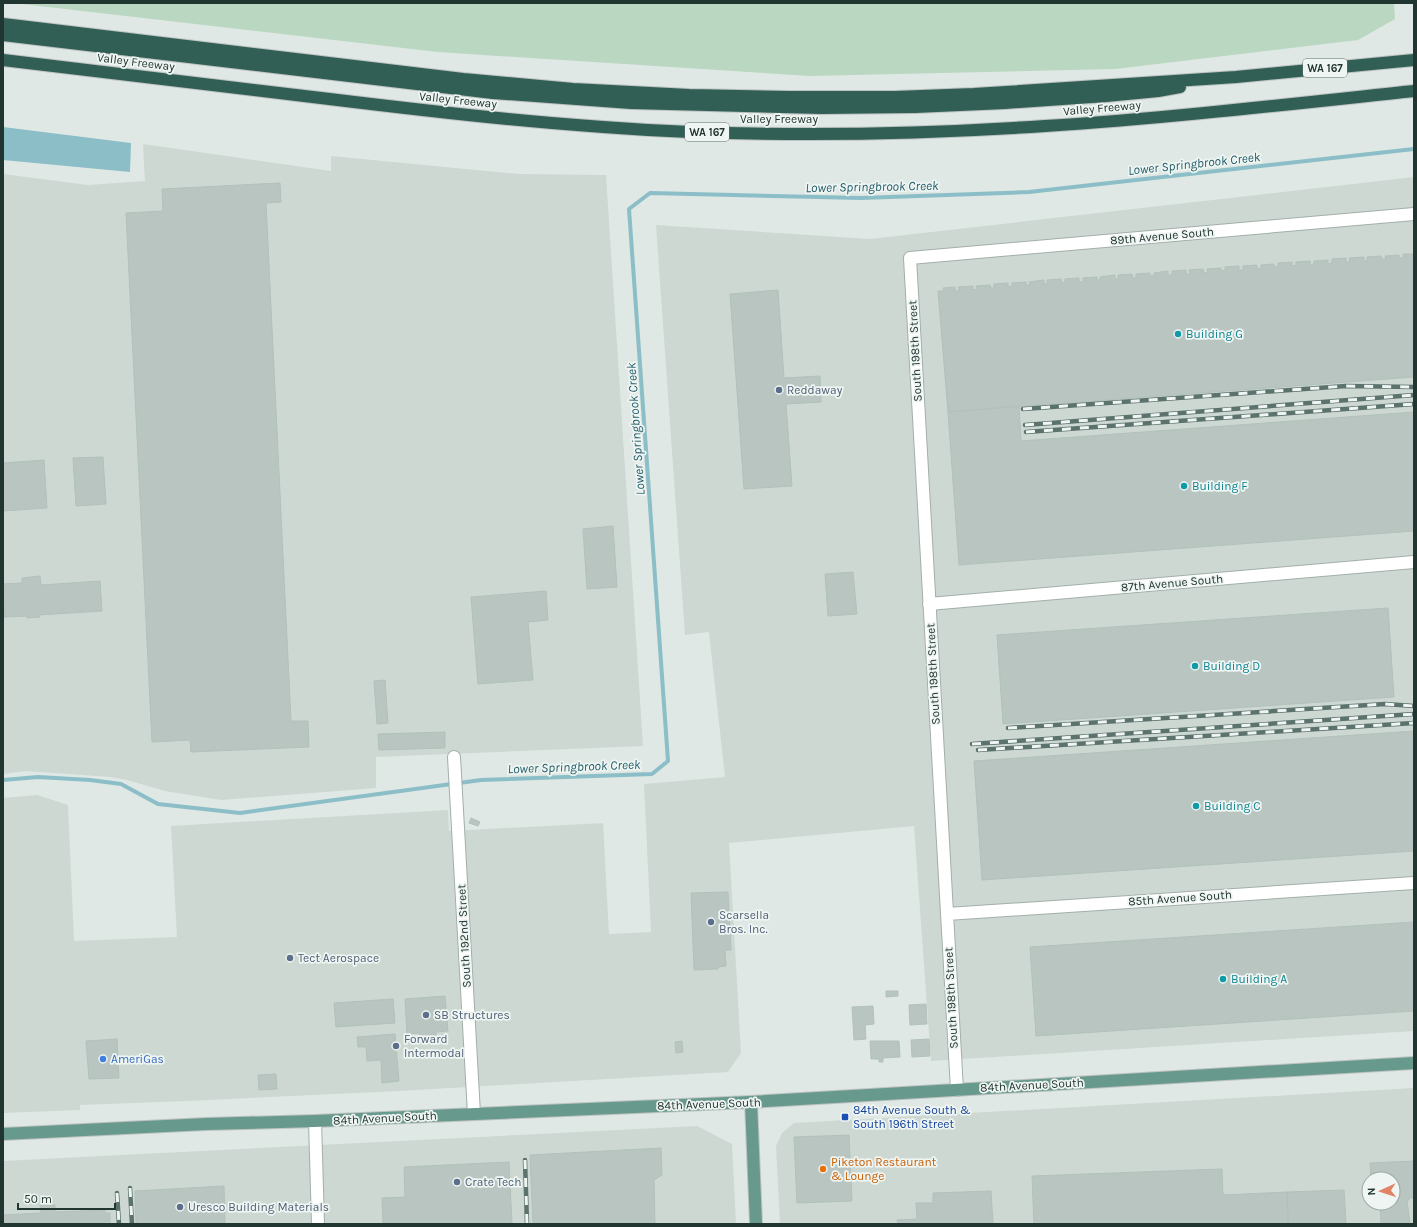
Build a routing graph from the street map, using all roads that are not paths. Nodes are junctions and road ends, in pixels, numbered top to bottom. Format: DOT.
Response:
graph roads {
  1 [pos="3,24"];
  2 [pos="3,35"];
  3 [pos="3,60"];
  4 [pos="1414,60"];
  5 [pos="1236,77"];
  6 [pos="1414,91"];
  7 [pos="1414,214"];
  8 [pos="910,258"];
  9 [pos="1414,562"];
  10 [pos="929,604"];
  11 [pos="454,757"];
  12 [pos="1414,883"];
  13 [pos="947,914"];
  14 [pos="1414,1063"];
  15 [pos="957,1090"];
  16 [pos="751,1102"];
  17 [pos="474,1114"];
  18 [pos="315,1121"];
  19 [pos="3,1134"];
  20 [pos="318,1224"];
  21 [pos="756,1224"];
  1 -- 5 [label="highway, Valley Freeway / WA 167"];
  2 -- 5 [label="highway"];
  3 -- 6 [label="highway, Valley Freeway / WA 167"];
  4 -- 5 [label="highway, Valley Freeway / WA 167"];
  7 -- 8 [label="street, 89th Avenue South"];
  8 -- 10 [label="street, South 198th Street"];
  9 -- 10 [label="street, 87th Avenue South"];
  10 -- 13 [label="street, South 198th Street"];
  11 -- 17 [label="street, South 192nd Street"];
  12 -- 13 [label="street, 85th Avenue South"];
  13 -- 15 [label="street, South 198th Street"];
  14 -- 15 [label="main road, 84th Avenue South"];
  15 -- 16 [label="main road, 84th Avenue South"];
  16 -- 17 [label="main road, 84th Avenue South"];
  16 -- 21 [label="main road"];
  17 -- 18 [label="main road, 84th Avenue South"];
  18 -- 19 [label="main road, 84th Avenue South"];
  18 -- 20 [label="street"];
}
